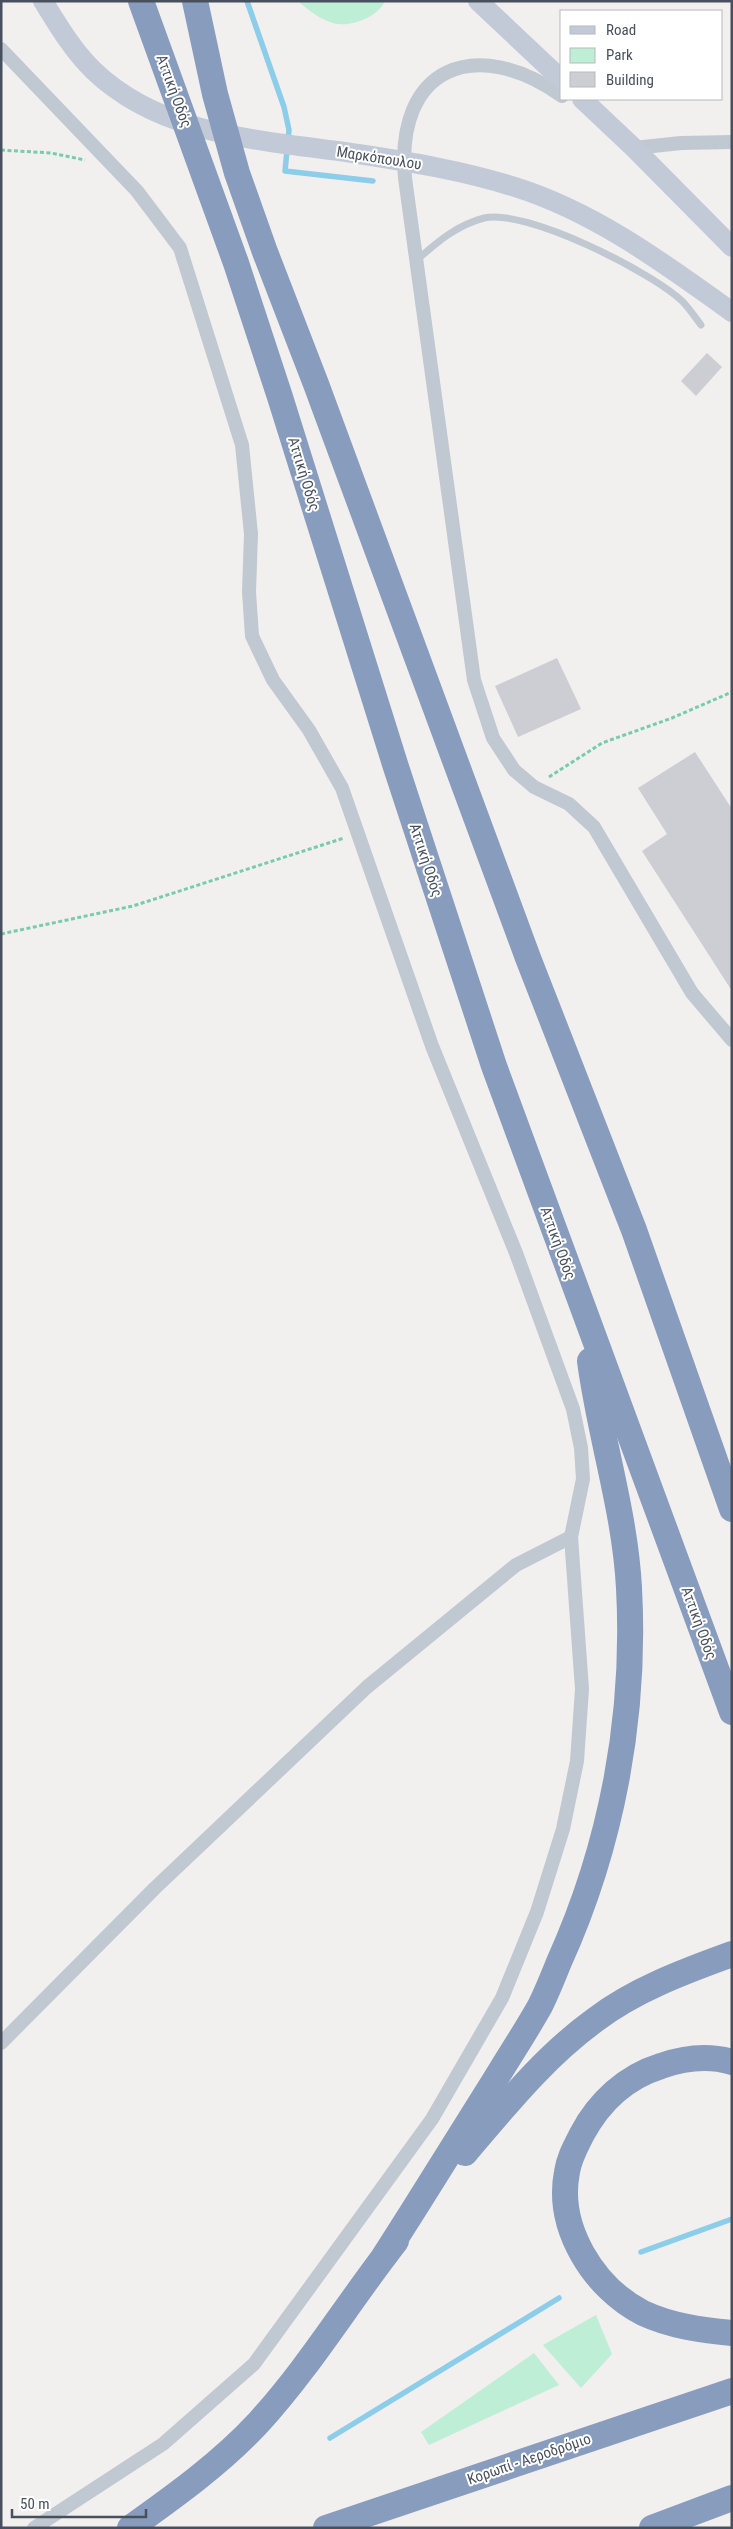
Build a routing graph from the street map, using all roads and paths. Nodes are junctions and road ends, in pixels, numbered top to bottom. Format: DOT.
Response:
graph roads {
  1 [pos="43,1"];
  2 [pos="141,1"];
  3 [pos="195,1"];
  4 [pos="478,1"];
  5 [pos="1,49"];
  6 [pos="560,78"];
  7 [pos="560,95"];
  8 [pos="567,100"];
  9 [pos="583,100"];
  10 [pos="732,142"];
  11 [pos="634,148"];
  12 [pos="1,150"];
  13 [pos="112,166"];
  14 [pos="732,247"];
  15 [pos="415,262"];
  16 [pos="732,312"];
  17 [pos="701,325"];
  18 [pos="732,692"];
  19 [pos="534,786"];
  20 [pos="357,834"];
  21 [pos="1,934"];
  22 [pos="732,1040"];
  23 [pos="588,1325"];
  24 [pos="730,1505"];
  25 [pos="570,1538"];
  26 [pos="732,1712"];
  27 [pos="732,1954"];
  28 [pos="1,2042"];
  29 [pos="732,2062"];
  30 [pos="385,2255"];
  31 [pos="732,2333"];
  32 [pos="732,2391"];
  33 [pos="732,2498"];
  34 [pos="34,2528"];
  35 [pos="130,2528"];
  36 [pos="326,2528"];
  37 [pos="652,2528"];
  1 -- 16 [label="main road, Μαρκόπουλου"];
  2 -- 23 [label="highway, Αττική Οδός"];
  3 -- 24 [label="highway"];
  4 -- 6 [label="main road"];
  5 -- 13 [label="street"];
  7 -- 15 [label="street"];
  8 -- 11 [label="street"];
  9 -- 11 [label="main road"];
  10 -- 11 [label="street"];
  11 -- 14 [label="main road"];
  12 -- 13 [label="path"];
  13 -- 20 [label="street"];
  15 -- 17 [label="lane"];
  15 -- 19 [label="street"];
  18 -- 19 [label="path"];
  19 -- 22 [label="street"];
  20 -- 21 [label="path"];
  20 -- 25 [label="street"];
  23 -- 26 [label="highway, Αττική Οδός"];
  23 -- 30 [label="highway"];
  25 -- 28 [label="street"];
  25 -- 34 [label="street"];
  27 -- 30 [label="highway"];
  29 -- 31 [label="highway"];
  30 -- 35 [label="highway"];
  32 -- 36 [label="highway, Κορωπί - Αεροδρόμιο"];
  33 -- 37 [label="highway"];
}
